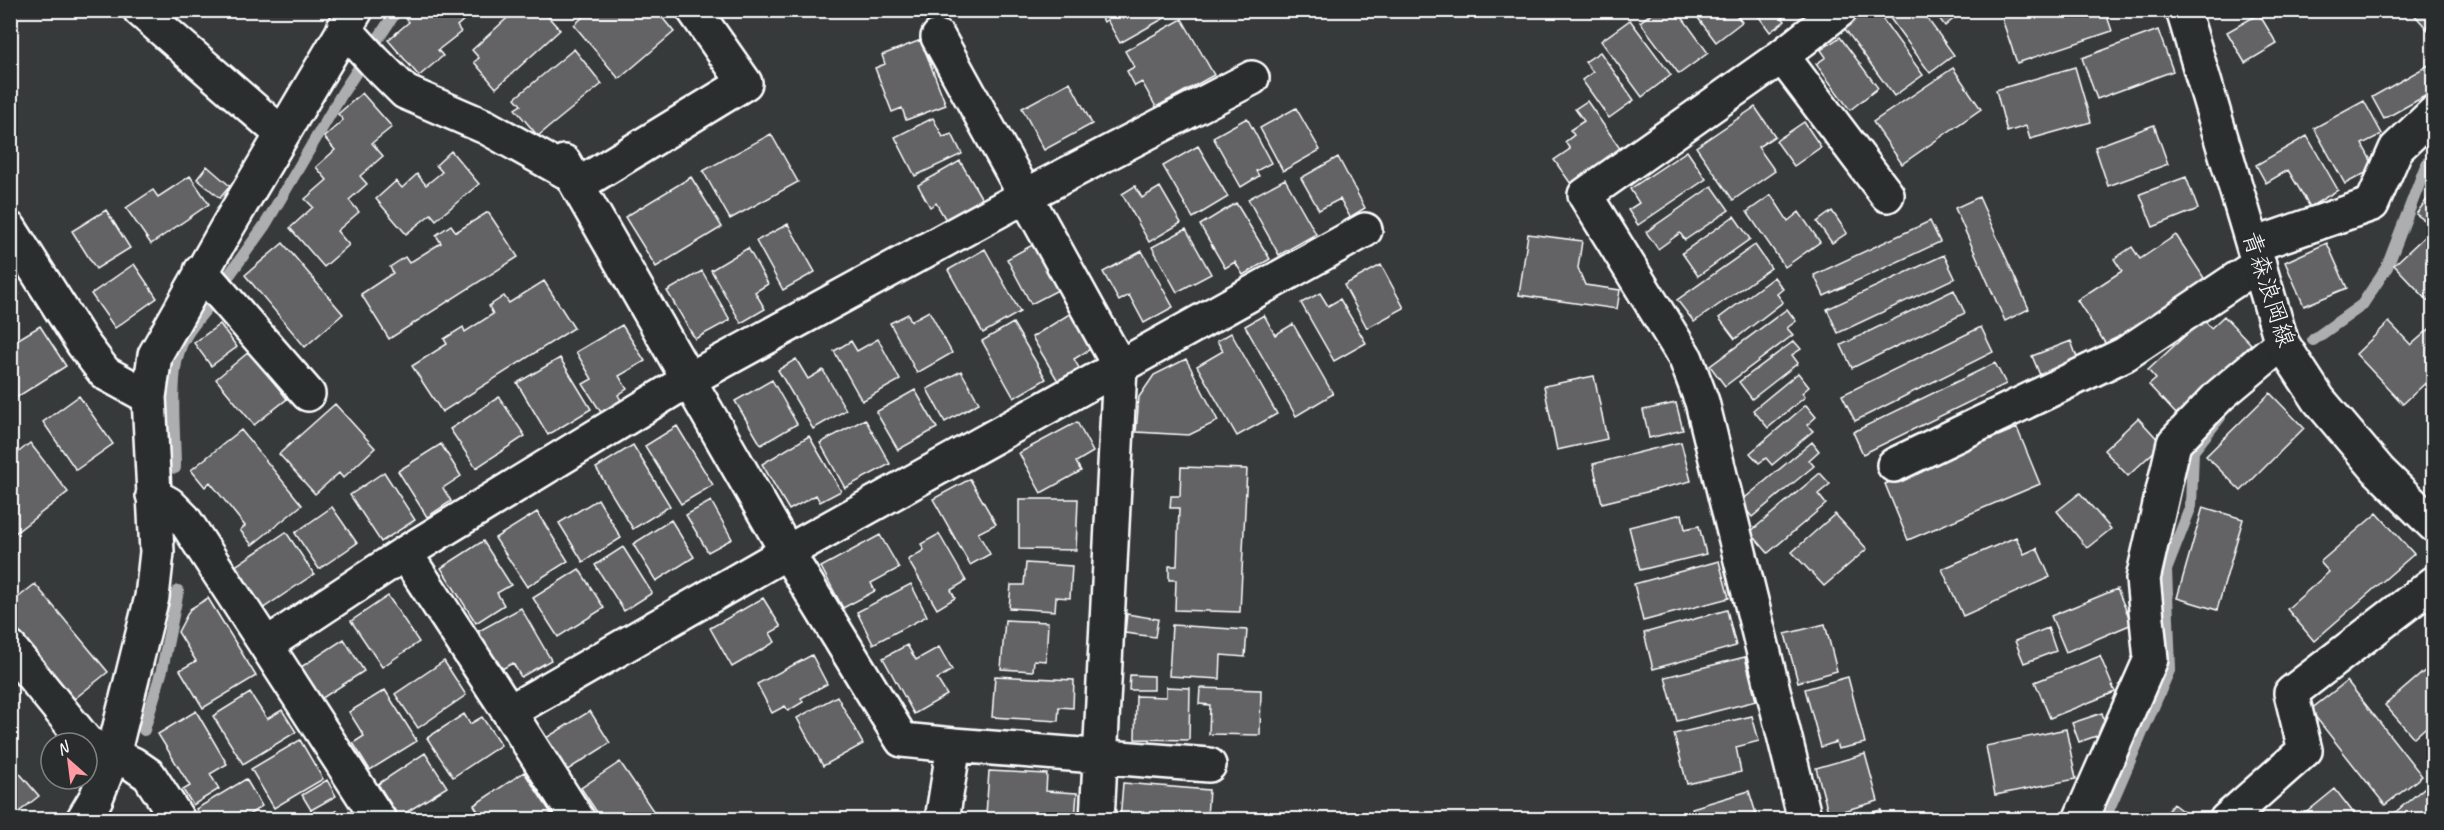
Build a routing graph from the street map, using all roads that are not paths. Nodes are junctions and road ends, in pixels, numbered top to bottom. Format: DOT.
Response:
graph roads {
  1 [pos="140,10"];
  2 [pos="694,10"];
  3 [pos="1840,10"];
  4 [pos="2188,13"];
  5 [pos="357,35"];
  6 [pos="938,37"];
  7 [pos="1782,56"];
  8 [pos="1252,78"];
  9 [pos="2430,123"];
  10 [pos="282,134"];
  11 [pos="571,174"];
  12 [pos="1027,195"];
  13 [pos="1887,195"];
  14 [pos="10,229"];
  15 [pos="1365,230"];
  16 [pos="2257,255"];
  17 [pos="201,271"];
  18 [pos="2282,343"];
  19 [pos="1120,367"];
  20 [pos="690,379"];
  21 [pos="308,394"];
  22 [pos="148,397"];
  23 [pos="1894,465"];
  24 [pos="153,495"];
  25 [pos="2433,525"];
  26 [pos="788,552"];
  27 [pos="405,553"];
  28 [pos="2433,583"];
  29 [pos="266,645"];
  30 [pos="10,648"];
  31 [pos="509,712"];
  32 [pos="82,731"];
  33 [pos="99,739"];
  34 [pos="954,745"];
  35 [pos="99,748"];
  36 [pos="1101,755"];
  37 [pos="1209,765"];
  38 [pos="96,791"];
  39 [pos="83,819"];
  40 [pos="178,819"];
  41 [pos="379,819"];
  42 [pos="578,819"];
  43 [pos="942,819"];
  44 [pos="1097,819"];
  45 [pos="1805,819"];
  46 [pos="2080,819"];
  47 [pos="2226,819"];
  1 -- 10 [label="street"];
  2 -- 11 [label="street"];
  3 -- 7 [label="street"];
  4 -- 16 [label="street, 青森浪岡線"];
  5 -- 10 [label="street"];
  5 -- 11 [label="street"];
  6 -- 12 [label="street"];
  7 -- 13 [label="street"];
  7 -- 45 [label="street"];
  8 -- 12 [label="street"];
  9 -- 16 [label="street"];
  10 -- 17 [label="street"];
  11 -- 20 [label="street"];
  12 -- 19 [label="street"];
  12 -- 20 [label="street"];
  14 -- 22 [label="street"];
  15 -- 19 [label="street"];
  16 -- 18 [label="street, 青森浪岡線"];
  16 -- 23 [label="street"];
  17 -- 21 [label="street"];
  17 -- 22 [label="street"];
  18 -- 25 [label="street, 青森浪岡線"];
  18 -- 46 [label="street"];
  19 -- 26 [label="street"];
  19 -- 36 [label="street"];
  20 -- 26 [label="street"];
  20 -- 27 [label="street"];
  22 -- 24 [label="street"];
  24 -- 29 [label="street"];
  24 -- 33 [label="street"];
  26 -- 31 [label="street"];
  26 -- 34 [label="street"];
  27 -- 29 [label="street"];
  27 -- 31 [label="street"];
  28 -- 47 [label="street"];
  29 -- 41 [label="street"];
  30 -- 32 [label="street"];
  31 -- 42 [label="street"];
  34 -- 36 [label="street"];
  34 -- 43 [label="street"];
  35 -- 40 [label="street"];
  36 -- 37 [label="street"];
  36 -- 44 [label="street"];
  38 -- 39 [label="street"];
}
